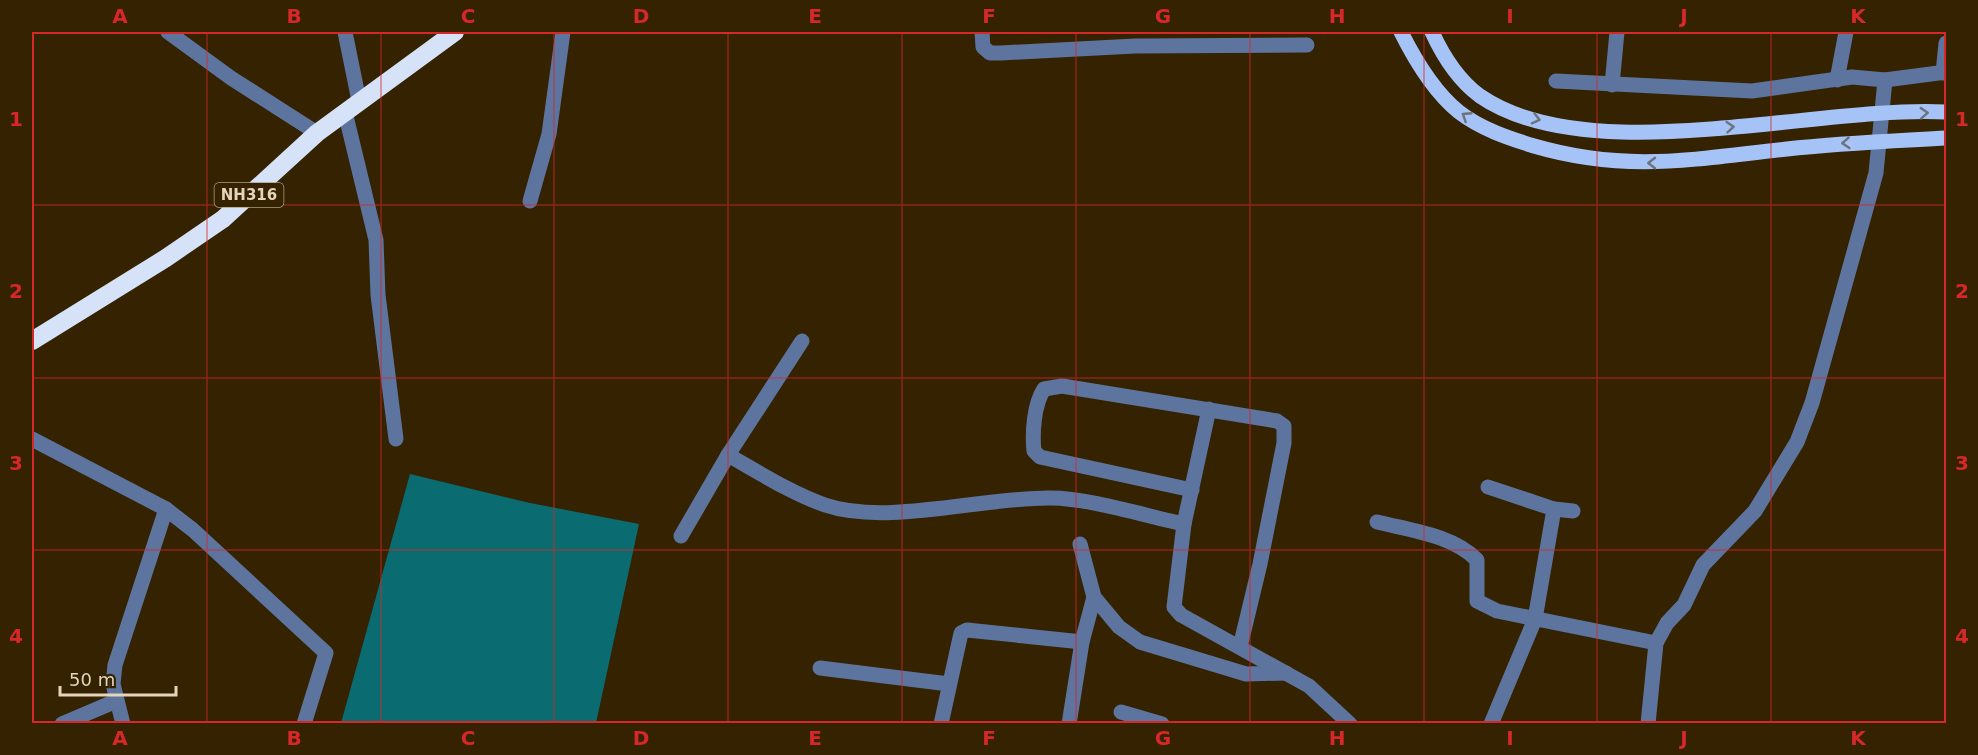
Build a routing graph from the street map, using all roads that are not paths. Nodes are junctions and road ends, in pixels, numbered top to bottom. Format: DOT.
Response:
graph roads {
  1 [pos="168,32"];
  2 [pos="345,32"];
  3 [pos="455,32"];
  4 [pos="563,32"];
  5 [pos="982,32"];
  6 [pos="1401,32"];
  7 [pos="1432,32"];
  8 [pos="1617,32"];
  9 [pos="1846,32"];
  10 [pos="1257,38"];
  11 [pos="1947,43"];
  12 [pos="1307,45"];
  13 [pos="1945,72"];
  14 [pos="1837,80"];
  15 [pos="1885,80"];
  16 [pos="1556,81"];
  17 [pos="1612,85"];
  18 [pos="352,107"];
  19 [pos="1947,112"];
  20 [pos="317,133"];
  21 [pos="1947,138"];
  22 [pos="530,201"];
  23 [pos="32,341"];
  24 [pos="802,341"];
  25 [pos="1209,409"];
  26 [pos="396,439"];
  27 [pos="32,440"];
  28 [pos="728,455"];
  29 [pos="1488,487"];
  30 [pos="1192,490"];
  31 [pos="166,509"];
  32 [pos="1554,509"];
  33 [pos="1573,511"];
  34 [pos="1377,522"];
  35 [pos="1184,524"];
  36 [pos="681,536"];
  37 [pos="1080,544"];
  38 [pos="1094,597"];
  39 [pos="1535,619"];
  40 [pos="1082,642"];
  41 [pos="1656,643"];
  42 [pos="1240,647"];
  43 [pos="820,668"];
  44 [pos="1286,673"];
  45 [pos="949,684"];
  46 [pos="116,701"];
  47 [pos="1121,712"];
  48 [pos="62,723"];
  49 [pos="123,723"];
  50 [pos="304,723"];
  51 [pos="941,723"];
  52 [pos="1069,723"];
  53 [pos="1162,723"];
  54 [pos="1350,723"];
  55 [pos="1491,723"];
  56 [pos="1648,723"];
  1 -- 20 [label="street"];
  2 -- 18 [label="street"];
  3 -- 18 [label="highway, NH316"];
  4 -- 22 [label="street"];
  5 -- 10 [label="street"];
  21 -- 6 [label="main road, one-way, bridge"];
  7 -- 19 [label="main road, one-way, bridge"];
  8 -- 17 [label="street"];
  9 -- 14 [label="street"];
  10 -- 12 [label="street"];
  11 -- 13 [label="street"];
  13 -- 15 [label="street"];
  14 -- 15 [label="street"];
  14 -- 17 [label="street"];
  15 -- 41 [label="street"];
  16 -- 17 [label="street"];
  18 -- 20 [label="highway, NH316"];
  18 -- 26 [label="street"];
  20 -- 23 [label="highway, NH316"];
  24 -- 28 [label="street"];
  25 -- 30 [label="street"];
  25 -- 30 [label="street"];
  25 -- 42 [label="street"];
  27 -- 31 [label="street"];
  28 -- 35 [label="street"];
  28 -- 36 [label="street"];
  29 -- 32 [label="street"];
  30 -- 35 [label="street"];
  31 -- 46 [label="street"];
  31 -- 50 [label="street"];
  32 -- 33 [label="street"];
  32 -- 39 [label="street"];
  34 -- 39 [label="street"];
  35 -- 42 [label="street"];
  37 -- 38 [label="street"];
  38 -- 40 [label="street"];
  38 -- 44 [label="street"];
  39 -- 41 [label="street"];
  39 -- 55 [label="street"];
  40 -- 45 [label="street"];
  40 -- 52 [label="street"];
  41 -- 56 [label="street"];
  42 -- 44 [label="street"];
  43 -- 45 [label="street"];
  44 -- 54 [label="street"];
  45 -- 51 [label="street"];
  46 -- 48 [label="street"];
  46 -- 49 [label="street"];
  47 -- 53 [label="street"];
}
